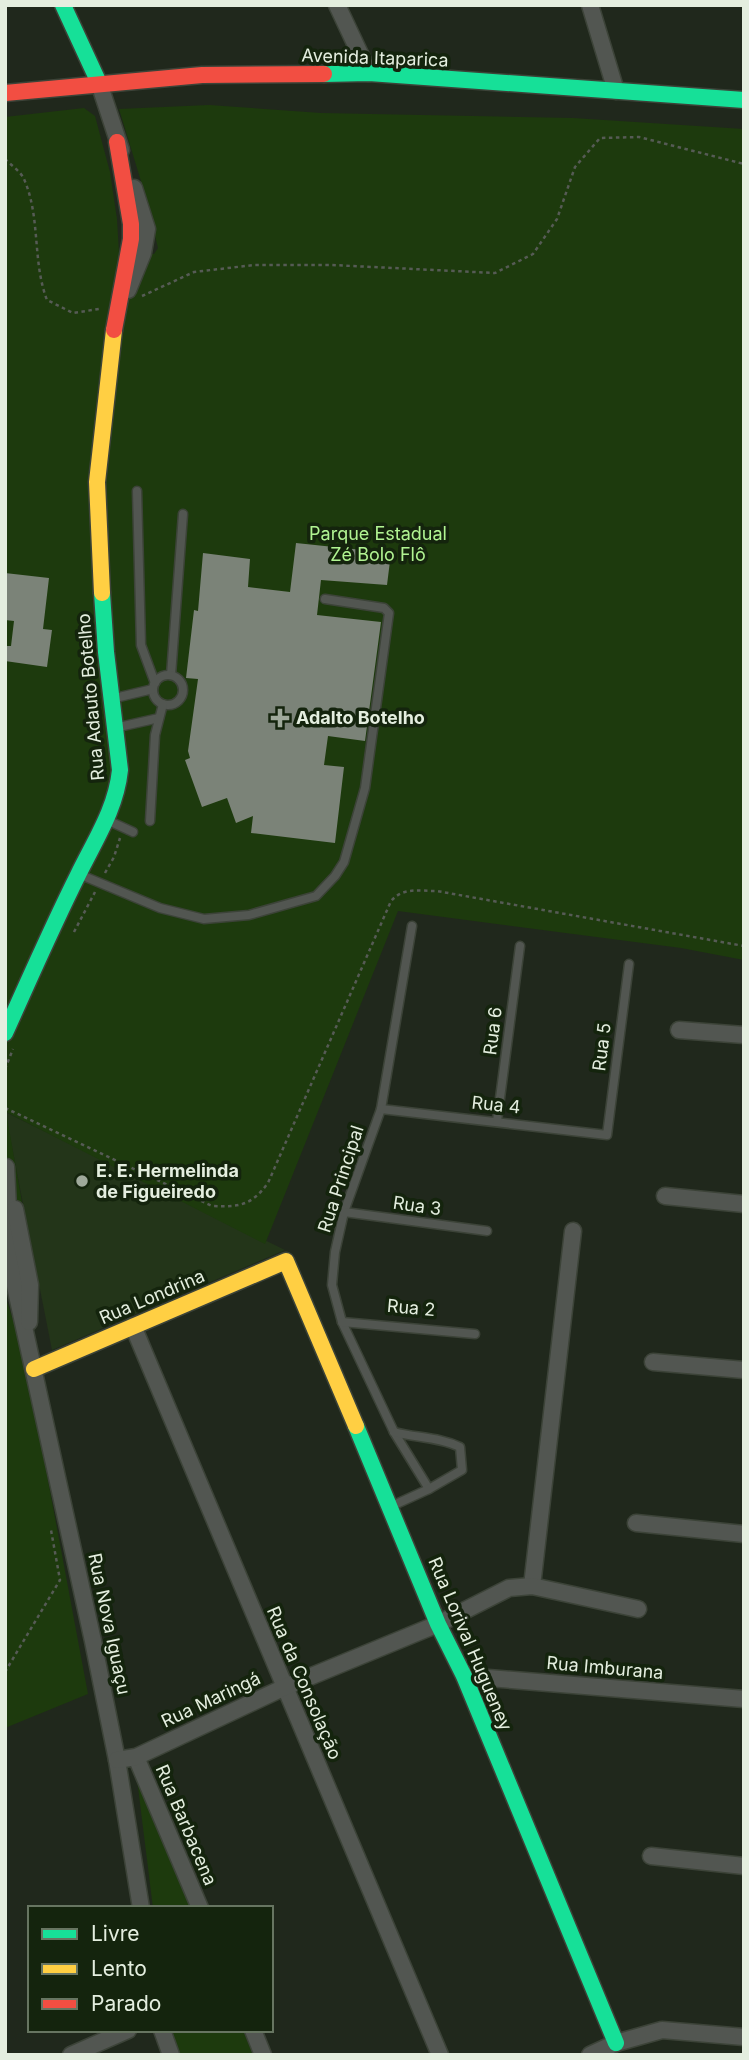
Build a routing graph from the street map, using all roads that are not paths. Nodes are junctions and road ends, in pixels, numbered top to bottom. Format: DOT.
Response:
graph roads {
  1 [pos="63,5"];
  2 [pos="337,5"];
  3 [pos="590,5"];
  4 [pos="369,74"];
  5 [pos="99,83"];
  6 [pos="616,91"];
  7 [pos="5,93"];
  8 [pos="744,100"];
  9 [pos="137,491"];
  10 [pos="183,514"];
  11 [pos="325,600"];
  12 [pos="171,676"];
  13 [pos="154,686"];
  14 [pos="112,699"];
  15 [pos="163,704"];
  16 [pos="159,718"];
  17 [pos="116,727"];
  18 [pos="107,819"];
  19 [pos="150,821"];
  20 [pos="133,832"];
  21 [pos="78,874"];
  22 [pos="412,926"];
  23 [pos="520,946"];
  24 [pos="629,964"];
  25 [pos="679,1030"];
  26 [pos="5,1033"];
  27 [pos="744,1035"];
  28 [pos="381,1109"];
  29 [pos="497,1121"];
  30 [pos="607,1135"];
  31 [pos="6,1165"];
  32 [pos="664,1196"];
  33 [pos="744,1204"];
  34 [pos="344,1212"];
  35 [pos="487,1231"];
  36 [pos="573,1231"];
  37 [pos="286,1261"];
  38 [pos="342,1322"];
  39 [pos="133,1326"];
  40 [pos="475,1334"];
  41 [pos="653,1362"];
  42 [pos="34,1369"];
  43 [pos="744,1370"];
  44 [pos="394,1432"];
  45 [pos="429,1489"];
  46 [pos="391,1507"];
  47 [pos="636,1523"];
  48 [pos="744,1534"];
  49 [pos="533,1586"];
  50 [pos="638,1609"];
  51 [pos="438,1624"];
  52 [pos="464,1676"];
  53 [pos="285,1687"];
  54 [pos="744,1699"];
  55 [pos="136,1757"];
  56 [pos="117,1760"];
  57 [pos="651,1856"];
  58 [pos="744,1867"];
  59 [pos="141,1906"];
  60 [pos="199,1906"];
  61 [pos="123,2032"];
  62 [pos="163,2032"];
  63 [pos="254,2032"];
  64 [pos="744,2037"];
  65 [pos="616,2043"];
  66 [pos="71,2055"];
  67 [pos="171,2055"];
  68 [pos="263,2055"];
  69 [pos="440,2055"];
  70 [pos="590,2055"];
  1 -- 5 [label="street"];
  2 -- 4 [label="street"];
  3 -- 6 [label="street"];
  4 -- 5 [label="street, Avenida Itaparica"];
  4 -- 6 [label="street, Avenida Itaparica"];
  5 -- 7 [label="street, Avenida Itaparica"];
  5 -- 14 [label="street, Rua Adauto Botelho"];
  6 -- 8 [label="street, Avenida Itaparica"];
  9 -- 13 [label="lane"];
  10 -- 12 [label="lane"];
  11 -- 21 [label="lane"];
  12 -- 13 [label="lane"];
  12 -- 15 [label="lane"];
  13 -- 14 [label="lane"];
  13 -- 15 [label="lane"];
  14 -- 17 [label="street, Rua Adauto Botelho"];
  15 -- 16 [label="lane"];
  16 -- 17 [label="lane"];
  16 -- 19 [label="lane"];
  17 -- 18 [label="street, Rua Adauto Botelho"];
  18 -- 20 [label="lane"];
  18 -- 21 [label="street, Rua Adauto Botelho"];
  21 -- 26 [label="street, Rua Adauto Botelho"];
  22 -- 28 [label="lane, Rua Principal"];
  23 -- 29 [label="lane, Rua 6"];
  24 -- 30 [label="lane, Rua 5"];
  25 -- 27 [label="street"];
  28 -- 29 [label="lane, Rua 4"];
  28 -- 34 [label="lane, Rua Principal"];
  29 -- 30 [label="lane, Rua 4"];
  31 -- 42 [label="street, Rua Nova Iguaçu"];
  32 -- 33 [label="street"];
  34 -- 35 [label="lane, Rua 3"];
  34 -- 38 [label="lane, Rua Principal"];
  36 -- 49 [label="street"];
  37 -- 39 [label="street, Rua Londrina"];
  37 -- 46 [label="street, Rua Lorival Hugueney"];
  38 -- 40 [label="lane, Rua 2"];
  38 -- 44 [label="lane, Rua Principal"];
  39 -- 42 [label="street, Rua Londrina"];
  39 -- 53 [label="street, Rua da Consolação"];
  41 -- 43 [label="street"];
  42 -- 56 [label="street, Rua Nova Iguaçu"];
  44 -- 45 [label="lane, Rua Principal"];
  44 -- 45 [label="lane"];
  45 -- 46 [label="lane"];
  46 -- 51 [label="street, Rua Lorival Hugueney"];
  47 -- 48 [label="street"];
  49 -- 50 [label="street"];
  49 -- 51 [label="street, Rua Maringá"];
  51 -- 52 [label="street, Rua Lorival Hugueney"];
  51 -- 53 [label="street, Rua Maringá"];
  52 -- 54 [label="street, Rua Imburana"];
  52 -- 65 [label="street, Rua Lorival Hugueney"];
  53 -- 55 [label="street, Rua Maringá"];
  53 -- 69 [label="street, Rua da Consolação"];
  55 -- 56 [label="street, Rua Maringá"];
  55 -- 60 [label="street, Rua Barbacena"];
  56 -- 59 [label="street, Rua Nova Iguaçu"];
  57 -- 58 [label="street"];
  61 -- 66 [label="street"];
  62 -- 67 [label="street"];
  63 -- 68 [label="street"];
  64 -- 65 [label="street"];
  65 -- 70 [label="street"];
}
